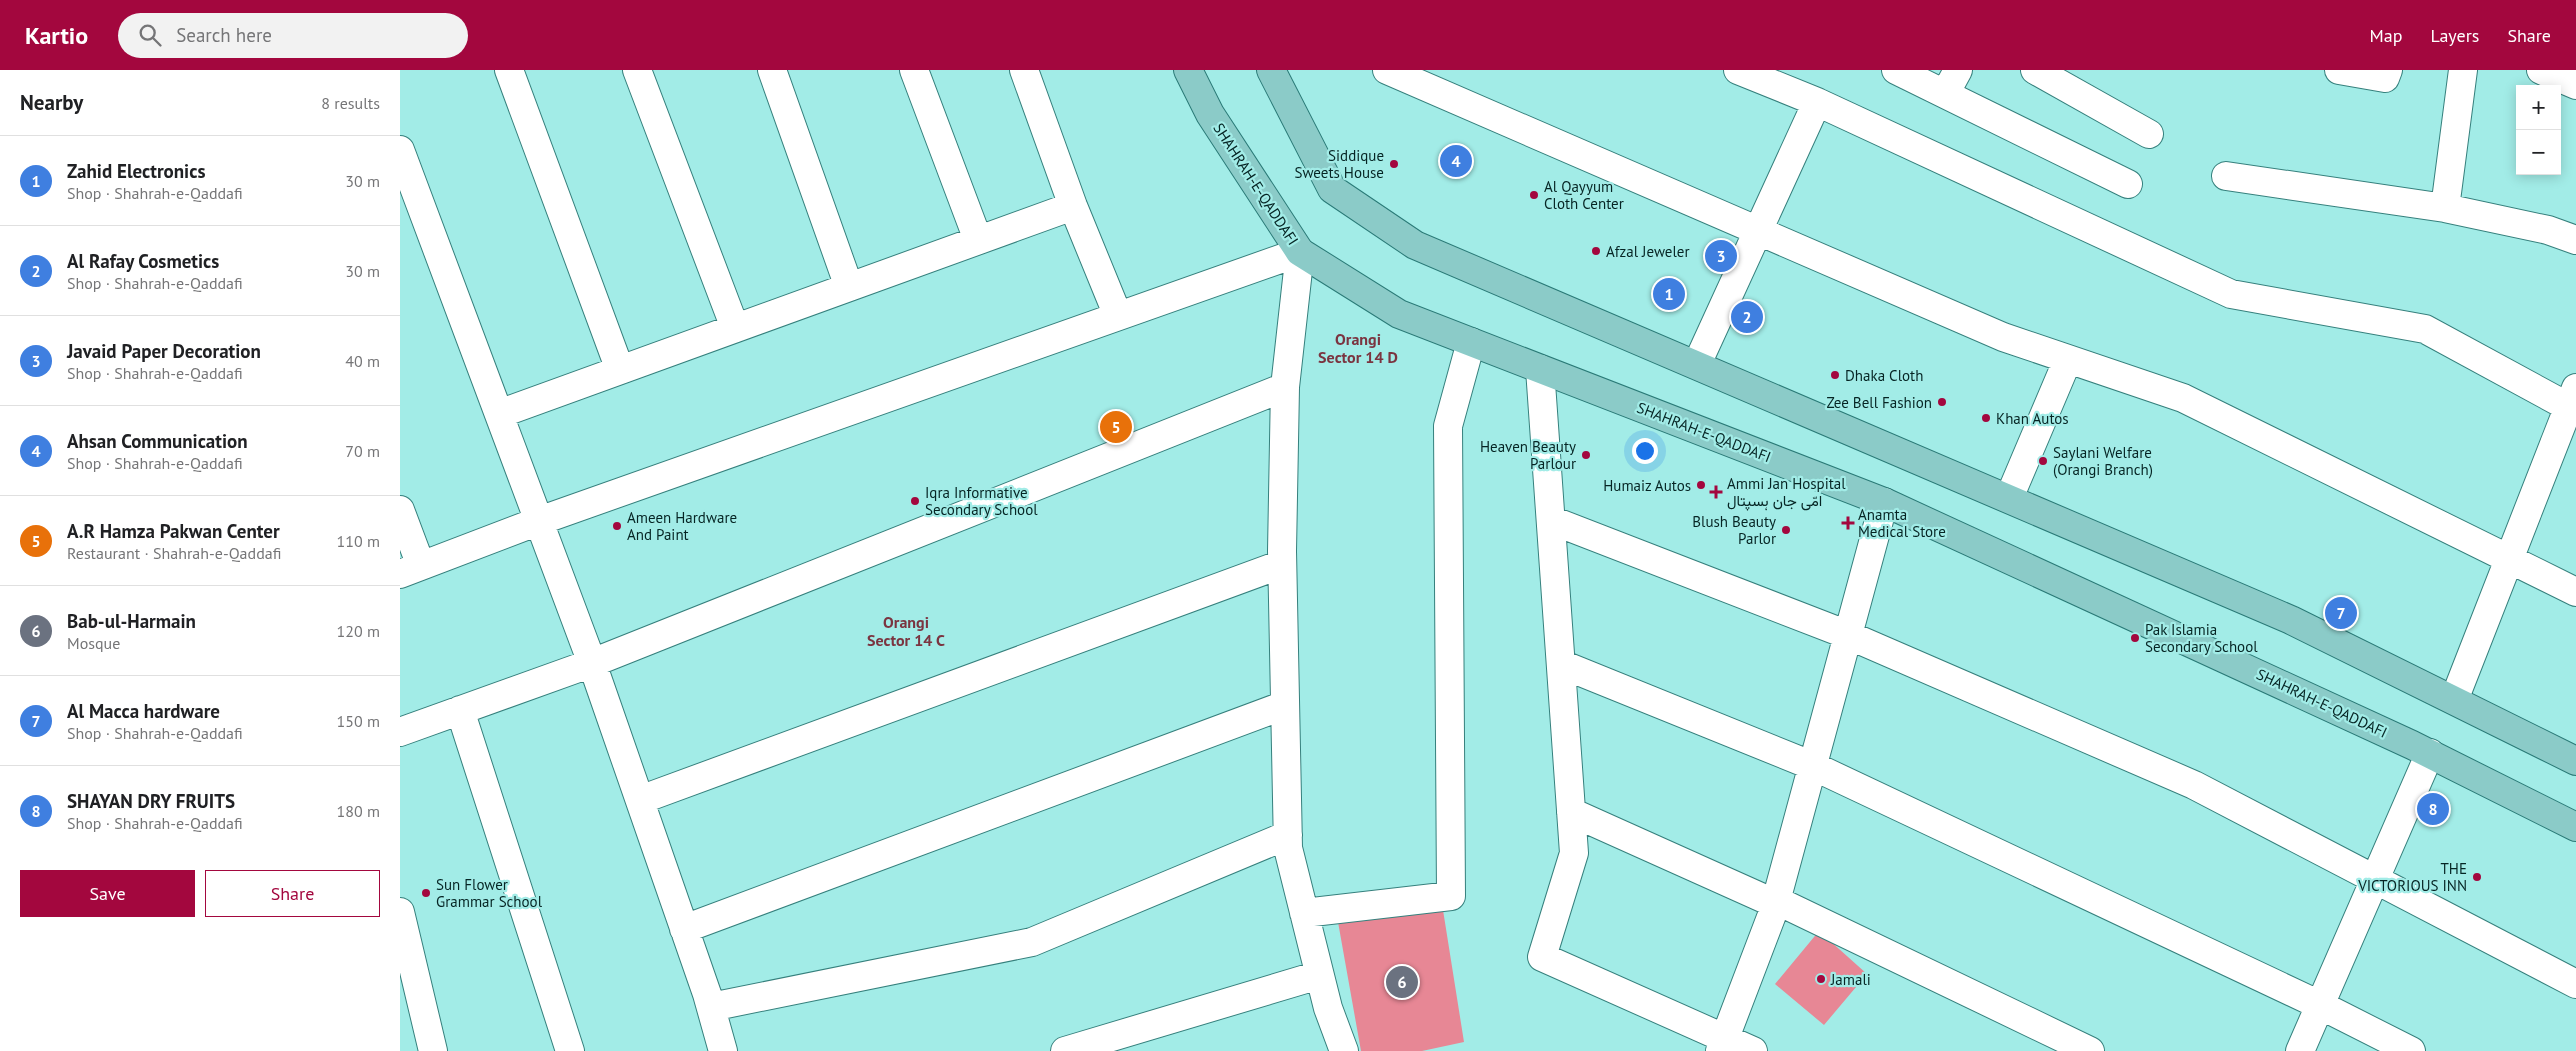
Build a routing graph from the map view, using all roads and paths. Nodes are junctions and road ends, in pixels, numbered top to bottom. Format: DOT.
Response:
graph roads {
  1 [pos="509,70"];
  2 [pos="637,70"];
  3 [pos="772,70"];
  4 [pos="914,70"];
  5 [pos="1024,70"];
  6 [pos="1188,70"];
  7 [pos="1271,70"];
  8 [pos="1387,70"];
  9 [pos="1738,70"];
  10 [pos="1896,70"];
  11 [pos="2035,70"];
  12 [pos="2339,70"];
  13 [pos="2388,70"];
  14 [pos="2463,70"];
  15 [pos="2541,70"];
  16 [pos="1951,82"];
  17 [pos="2576,85"];
  18 [pos="1817,102"];
  19 [pos="2149,134"];
  20 [pos="400,150"];
  21 [pos="2226,176"];
  22 [pos="2128,184"];
  23 [pos="1074,206"];
  24 [pos="2445,208"];
  25 [pos="1758,231"];
  26 [pos="978,240"];
  27 [pos="2576,240"];
  28 [pos="1300,252"];
  29 [pos="849,287"];
  30 [pos="1118,316"];
  31 [pos="735,328"];
  32 [pos="1471,342"];
  33 [pos="2068,359"];
  34 [pos="1697,364"];
  35 [pos="1540,369"];
  36 [pos="620,370"];
  37 [pos="1285,388"];
  38 [pos="2574,402"];
  39 [pos="499,414"];
  40 [pos="2009,498"];
  41 [pos="1884,502"];
  42 [pos="400,510"];
  43 [pos="1551,520"];
  44 [pos="539,521"];
  45 [pos="2510,559"];
  46 [pos="1282,564"];
  47 [pos="411,570"];
  48 [pos="2576,592"];
  49 [pos="1848,635"];
  50 [pos="592,663"];
  51 [pos="1561,664"];
  52 [pos="2454,700"];
  53 [pos="1285,705"];
  54 [pos="460,710"];
  55 [pos="400,732"];
  56 [pos="2430,753"];
  57 [pos="2576,760"];
  58 [pos="1813,766"];
  59 [pos="640,800"];
  60 [pos="1571,812"];
  61 [pos="2576,827"];
  62 [pos="1288,835"];
  63 [pos="2377,880"];
  64 [pos="1776,904"];
  65 [pos="400,912"];
  66 [pos="1304,913"];
  67 [pos="684,929"];
  68 [pos="1319,975"];
  69 [pos="2576,984"];
  70 [pos="2319,1005"];
  71 [pos="711,1007"];
  72 [pos="1722,1045"];
  73 [pos="432,1051"];
  74 [pos="570,1051"];
  75 [pos="723,1051"];
  76 [pos="1065,1051"];
  77 [pos="1344,1051"];
  78 [pos="1753,1051"];
  79 [pos="2090,1051"];
  80 [pos="2300,1051"];
  81 [pos="2411,1051"];
  1 -- 36 [label="street"];
  2 -- 31 [label="street"];
  3 -- 29 [label="street"];
  4 -- 26 [label="street"];
  5 -- 23 [label="street"];
  6 -- 28 [label="main road, SHAHRAH-E-QADDAFI"];
  7 -- 34 [label="main road"];
  8 -- 25 [label="street"];
  9 -- 18 [label="street"];
  10 -- 16 [label="street"];
  11 -- 19 [label="street"];
  12 -- 13 [label="street"];
  14 -- 24 [label="street"];
  15 -- 17 [label="street"];
  16 -- 22 [label="street"];
  18 -- 25 [label="street"];
  18 -- 38 [label="street"];
  20 -- 39 [label="street"];
  21 -- 24 [label="street"];
  23 -- 26 [label="street"];
  23 -- 30 [label="street"];
  24 -- 27 [label="street"];
  25 -- 33 [label="street"];
  25 -- 34 [label="street"];
  26 -- 29 [label="street"];
  28 -- 30 [label="street"];
  28 -- 32 [label="main road, SHAHRAH-E-QADDAFI"];
  28 -- 37 [label="street"];
  29 -- 31 [label="street"];
  30 -- 44 [label="street"];
  31 -- 36 [label="street"];
  32 -- 35 [label="main road, SHAHRAH-E-QADDAFI"];
  32 -- 66 [label="street"];
  33 -- 40 [label="street"];
  33 -- 45 [label="street"];
  34 -- 40 [label="main road"];
  35 -- 41 [label="main road, SHAHRAH-E-QADDAFI"];
  35 -- 43 [label="street"];
  36 -- 39 [label="street"];
  37 -- 46 [label="street"];
  37 -- 50 [label="street"];
  38 -- 45 [label="street"];
  39 -- 44 [label="street"];
  40 -- 52 [label="main road"];
  41 -- 49 [label="street"];
  41 -- 56 [label="main road, SHAHRAH-E-QADDAFI"];
  42 -- 47 [label="street"];
  43 -- 49 [label="street"];
  43 -- 51 [label="street"];
  44 -- 47 [label="street"];
  44 -- 50 [label="street"];
  45 -- 48 [label="street"];
  45 -- 52 [label="street"];
  46 -- 53 [label="street"];
  46 -- 59 [label="street"];
  49 -- 58 [label="street"];
  49 -- 63 [label="street"];
  50 -- 54 [label="street"];
  50 -- 59 [label="street"];
  51 -- 58 [label="street"];
  51 -- 60 [label="street"];
  52 -- 57 [label="main road"];
  53 -- 62 [label="street"];
  53 -- 67 [label="street"];
  54 -- 55 [label="street"];
  54 -- 74 [label="street"];
  56 -- 61 [label="main road, SHAHRAH-E-QADDAFI"];
  56 -- 63 [label="street"];
  58 -- 64 [label="street"];
  58 -- 70 [label="street"];
  59 -- 67 [label="street"];
  60 -- 64 [label="street"];
  60 -- 72 [label="street"];
  62 -- 66 [label="street"];
  62 -- 71 [label="street"];
  63 -- 69 [label="street"];
  63 -- 70 [label="street"];
  64 -- 72 [label="street"];
  64 -- 79 [label="street"];
  65 -- 73 [label="street"];
  66 -- 68 [label="street"];
  67 -- 71 [label="street"];
  68 -- 76 [label="street"];
  68 -- 77 [label="street"];
  70 -- 80 [label="street"];
  70 -- 81 [label="street"];
  71 -- 75 [label="street"];
  72 -- 78 [label="street"];
}
